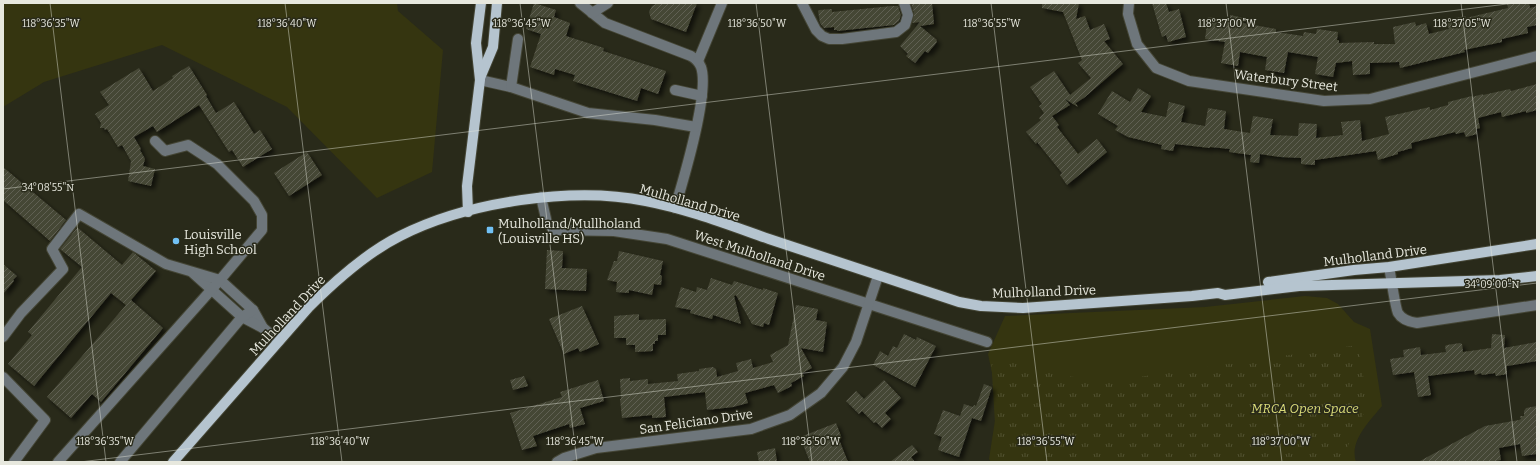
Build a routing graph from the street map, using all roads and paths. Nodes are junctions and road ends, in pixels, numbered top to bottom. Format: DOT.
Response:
graph roads {
  1 [pos="481,3"];
  2 [pos="497,3"];
  3 [pos="580,3"];
  4 [pos="608,3"];
  5 [pos="722,3"];
  6 [pos="802,3"];
  7 [pos="904,3"];
  8 [pos="1129,3"];
  9 [pos="592,13"];
  10 [pos="518,39"];
  11 [pos="1537,56"];
  12 [pos="698,61"];
  13 [pos="480,80"];
  14 [pos="511,87"];
  15 [pos="675,90"];
  16 [pos="702,96"];
  17 [pos="696,127"];
  18 [pos="155,141"];
  19 [pos="541,198"];
  20 [pos="675,208"];
  21 [pos="468,212"];
  22 [pos="1537,244"];
  23 [pos="1389,267"];
  24 [pos="192,272"];
  25 [pos="878,276"];
  26 [pos="1537,276"];
  27 [pos="220,280"];
  28 [pos="1393,284"];
  29 [pos="211,290"];
  30 [pos="1218,293"];
  31 [pos="869,304"];
  32 [pos="1537,305"];
  33 [pos="253,310"];
  34 [pos="242,317"];
  35 [pos="263,328"];
  36 [pos="3,337"];
  37 [pos="279,342"];
  38 [pos="987,342"];
  39 [pos="3,376"];
  40 [pos="14,462"];
  41 [pos="58,462"];
  42 [pos="120,462"];
  43 [pos="173,462"];
  44 [pos="557,462"];
  1 -- 13 [label="main road"];
  2 -- 13 [label="main road"];
  3 -- 9 [label="street"];
  4 -- 9 [label="street"];
  5 -- 12 [label="street"];
  6 -- 7 [label="street"];
  8 -- 11 [label="street, Waterbury Street"];
  9 -- 12 [label="street"];
  10 -- 14 [label="street"];
  12 -- 16 [label="street"];
  13 -- 14 [label="street"];
  13 -- 21 [label="main road"];
  14 -- 17 [label="street"];
  15 -- 16 [label="street"];
  16 -- 17 [label="street"];
  17 -- 20 [label="street"];
  18 -- 27 [label="street"];
  19 -- 20 [label="main road, Mulholland Drive"];
  19 -- 21 [label="main road, Mulholland Drive"];
  19 -- 31 [label="street, West Mulholland Drive"];
  20 -- 25 [label="main road, Mulholland Drive"];
  21 -- 37 [label="main road, Mulholland Drive"];
  22 -- 23 [label="main road, Mulholland Drive"];
  23 -- 28 [label="street"];
  23 -- 30 [label="main road, Mulholland Drive"];
  24 -- 27 [label="street"];
  24 -- 29 [label="street"];
  24 -- 36 [label="street"];
  25 -- 30 [label="main road, Mulholland Drive"];
  25 -- 31 [label="street, San Feliciano Drive"];
  26 -- 28 [label="main road, Mulholland Drive"];
  27 -- 29 [label="street"];
  27 -- 33 [label="street"];
  28 -- 30 [label="main road, Mulholland Drive"];
  28 -- 32 [label="street"];
  29 -- 34 [label="street"];
  29 -- 41 [label="street"];
  31 -- 38 [label="street, West Mulholland Drive"];
  31 -- 44 [label="street, San Feliciano Drive"];
  33 -- 34 [label="street"];
  33 -- 35 [label="street"];
  34 -- 35 [label="street"];
  34 -- 42 [label="street"];
  35 -- 37 [label="street"];
  37 -- 43 [label="main road, Mulholland Drive"];
  39 -- 40 [label="street"];
}
